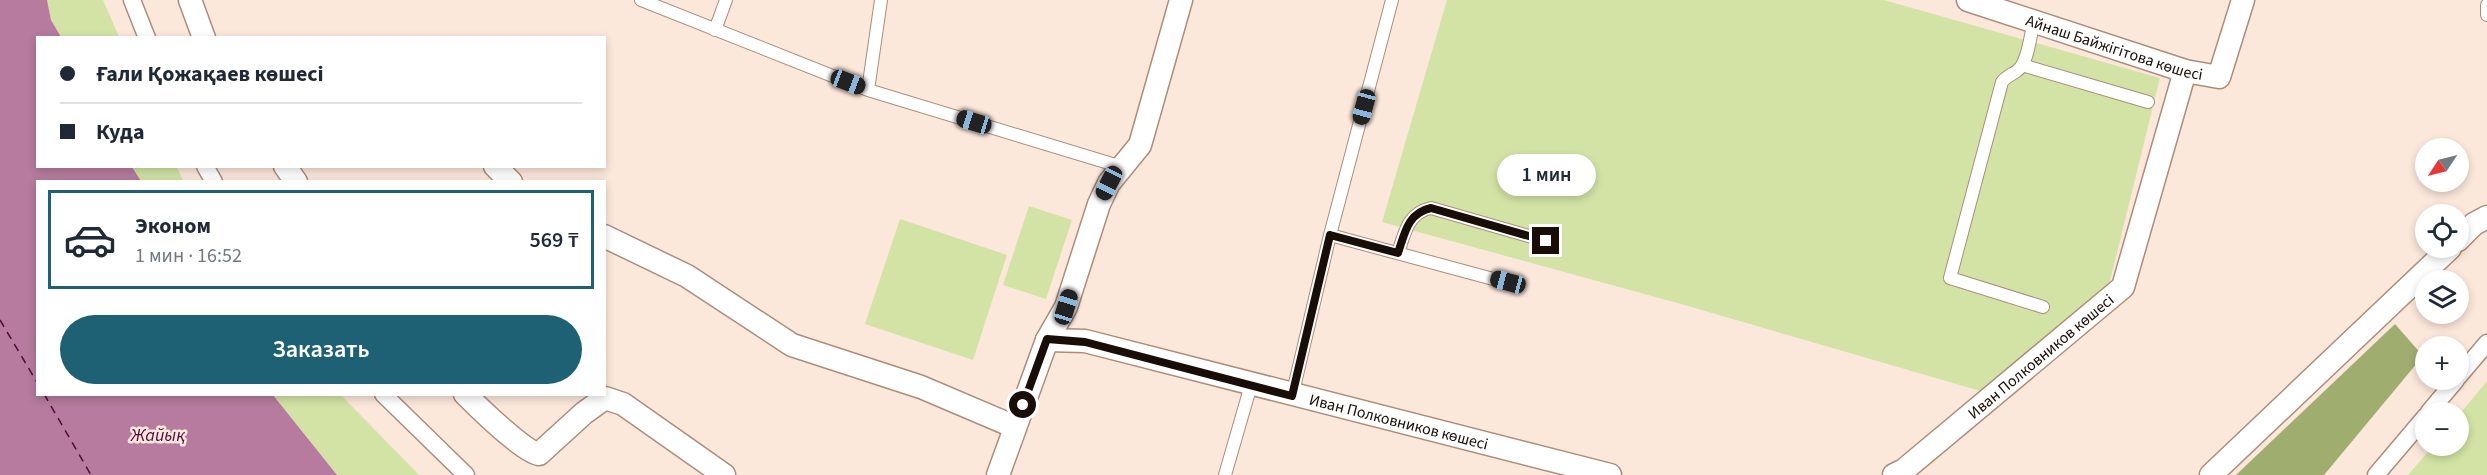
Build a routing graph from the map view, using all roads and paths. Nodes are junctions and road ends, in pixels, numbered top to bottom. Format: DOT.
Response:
graph roads {
  1 [pos="132,0"];
  2 [pos="190,0"];
  3 [pos="641,0"];
  4 [pos="726,0"];
  5 [pos="881,0"];
  6 [pos="1181,0"];
  7 [pos="1392,0"];
  8 [pos="1968,0"];
  9 [pos="2243,0"];
  10 [pos="2487,5"];
  11 [pos="2487,15"];
  12 [pos="2034,22"];
  13 [pos="715,30"];
  14 [pos="146,36"];
  15 [pos="203,36"];
  16 [pos="2022,65"];
  17 [pos="2185,71"];
  18 [pos="868,90"];
  19 [pos="2148,102"];
  20 [pos="1122,166"];
  21 [pos="497,168"];
  22 [pos="509,180"];
  23 [pos="2487,217"];
  24 [pos="2469,229"];
  25 [pos="1330,235"];
  26 [pos="606,237"];
  27 [pos="1546,241"];
  28 [pos="1398,253"];
  29 [pos="2439,258"];
  30 [pos="1508,282"];
  31 [pos="2043,307"];
  32 [pos="1047,339"];
  33 [pos="2487,343"];
  34 [pos="2469,364"];
  35 [pos="1251,385"];
  36 [pos="2447,390"];
  37 [pos="385,396"];
  38 [pos="467,396"];
  39 [pos="1292,396"];
  40 [pos="2437,402"];
  41 [pos="1015,428"];
  42 [pos="2415,429"];
  43 [pos="466,475"];
  44 [pos="724,475"];
  45 [pos="998,475"];
  46 [pos="1225,475"];
  47 [pos="1610,475"];
  48 [pos="1894,475"];
  49 [pos="2211,475"];
  50 [pos="2376,475"];
  1 -- 14 [label="street"];
  2 -- 15 [label="street"];
  3 -- 13 [label="lane"];
  4 -- 13 [label="lane"];
  5 -- 18 [label="lane"];
  6 -- 20 [label="street"];
  7 -- 25 [label="lane"];
  8 -- 12 [label="street, Айнаш Байжігітова көшесі"];
  9 -- 17 [label="street, Айнаш Байжігітова көшесі"];
  10 -- 11 [label="lane"];
  12 -- 16 [label="lane"];
  12 -- 17 [label="street, Айнаш Байжігітова көшесі"];
  13 -- 18 [label="lane"];
  16 -- 19 [label="lane"];
  16 -- 31 [label="lane"];
  17 -- 48 [label="street, Иван Полковников көшесі"];
  18 -- 20 [label="lane"];
  20 -- 32 [label="street"];
  21 -- 22 [label="street"];
  23 -- 24 [label="street"];
  25 -- 28 [label="lane"];
  25 -- 39 [label="lane"];
  26 -- 41 [label="street"];
  27 -- 28 [label="lane"];
  28 -- 30 [label="lane"];
  29 -- 49 [label="street"];
  32 -- 35 [label="street, Иван Полковников көшесі"];
  32 -- 41 [label="street"];
  33 -- 34 [label="street"];
  35 -- 39 [label="street, Иван Полковников көшесі"];
  35 -- 46 [label="lane"];
  36 -- 40 [label="street"];
  37 -- 43 [label="street"];
  38 -- 44 [label="street"];
  39 -- 47 [label="street, Иван Полковников көшесі"];
  41 -- 45 [label="street"];
  42 -- 50 [label="street"];
}
